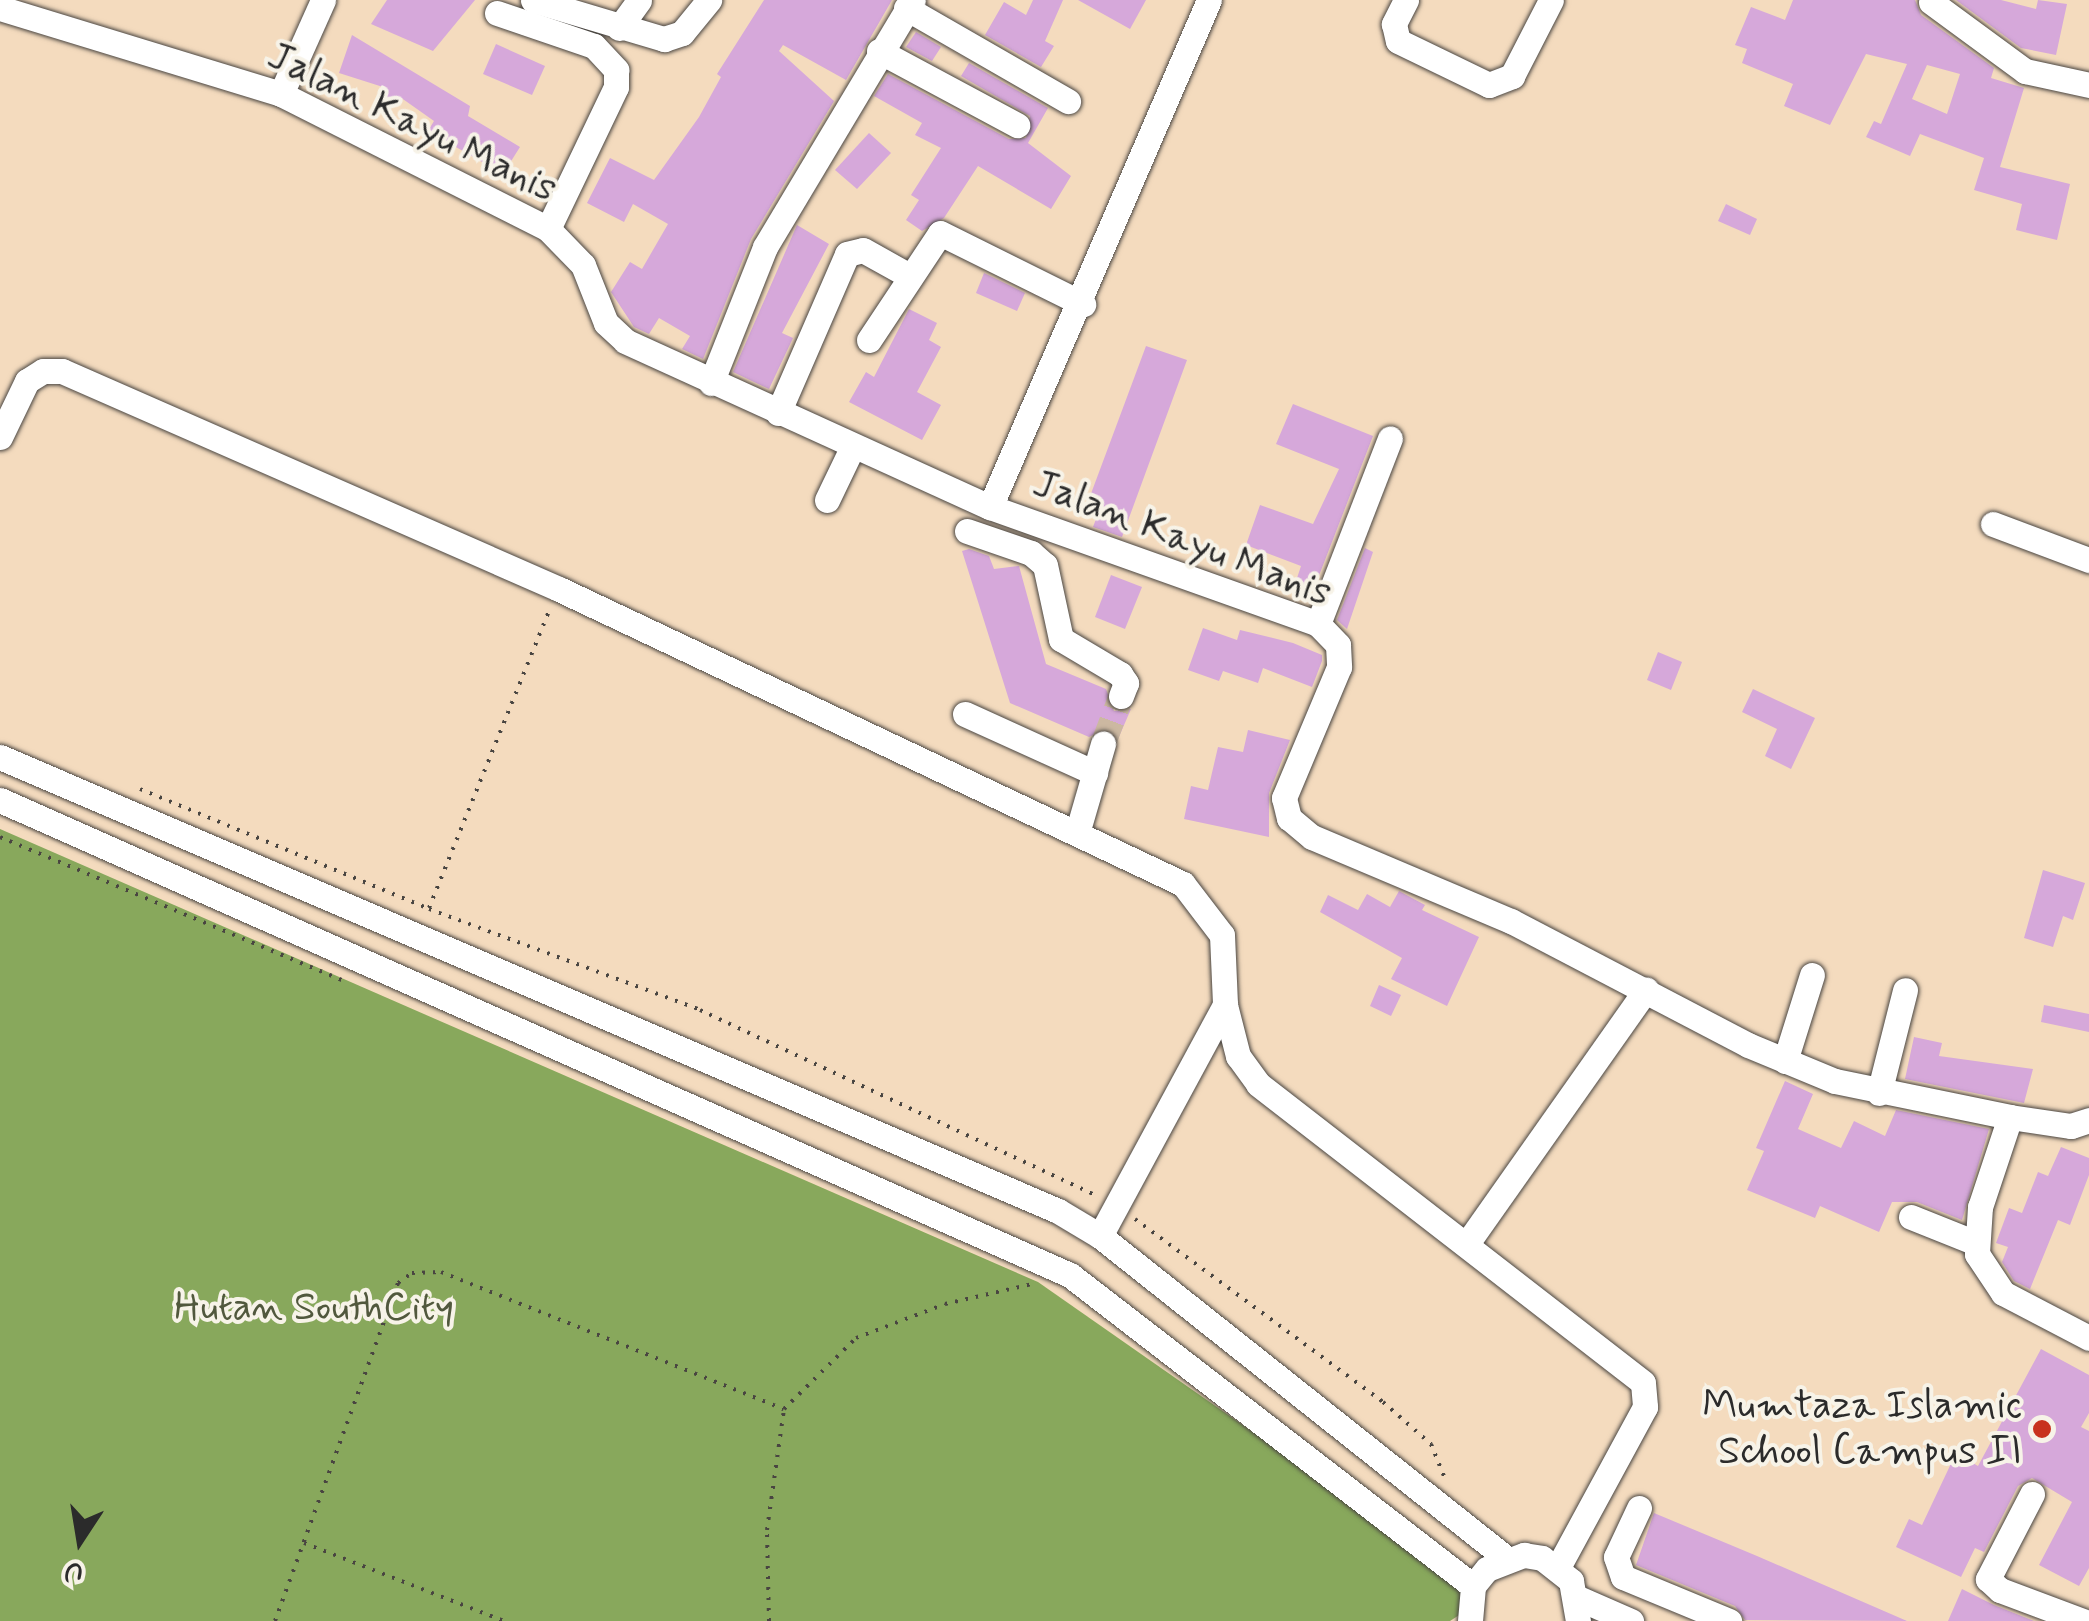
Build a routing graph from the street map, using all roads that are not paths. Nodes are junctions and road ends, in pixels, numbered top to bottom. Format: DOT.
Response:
graph roads {
  1 [pos="323,0"];
  2 [pos="534,0"];
  3 [pos="639,0"];
  4 [pos="708,0"];
  5 [pos="1209,0"];
  6 [pos="1406,0"];
  7 [pos="1551,0"];
  8 [pos="1931,2"];
  9 [pos="909,4"];
  10 [pos="0,8"];
  11 [pos="497,13"];
  12 [pos="619,28"];
  13 [pos="879,51"];
  14 [pos="2089,85"];
  15 [pos="281,94"];
  16 [pos="1068,101"];
  17 [pos="1017,125"];
  18 [pos="548,229"];
  19 [pos="908,275"];
  20 [pos="1083,304"];
  21 [pos="869,340"];
  22 [pos="711,383"];
  23 [pos="778,413"];
  24 [pos="0,437"];
  25 [pos="1390,438"];
  26 [pos="853,446"];
  27 [pos="828,500"];
  28 [pos="990,507"];
  29 [pos="1993,524"];
  30 [pos="967,531"];
  31 [pos="2089,560"];
  32 [pos="1318,624"];
  33 [pos="1121,696"];
  34 [pos="965,714"];
  35 [pos="1104,744"];
  36 [pos="0,757"];
  37 [pos="1095,773"];
  38 [pos="0,800"];
  39 [pos="1078,830"];
  40 [pos="1812,975"];
  41 [pos="1646,990"];
  42 [pos="1905,990"];
  43 [pos="1225,1005"];
  44 [pos="1785,1062"];
  45 [pos="1878,1093"];
  46 [pos="2010,1117"];
  47 [pos="2089,1120"];
  48 [pos="1912,1217"];
  49 [pos="1100,1236"];
  50 [pos="1468,1242"];
  51 [pos="1976,1243"];
  52 [pos="2089,1338"];
  53 [pos="2032,1494"];
  54 [pos="1639,1508"];
  55 [pos="1506,1558"];
  56 [pos="1558,1568"];
  57 [pos="1473,1586"];
  58 [pos="1578,1609"];
  59 [pos="1723,1618"];
  60 [pos="1470,1621"];
  61 [pos="1631,1621"];
  62 [pos="1686,1621"];
  63 [pos="2083,1621"];
  1 -- 15 [label="street"];
  2 -- 12 [label="street"];
  3 -- 12 [label="street"];
  4 -- 12 [label="street"];
  5 -- 20 [label="street"];
  6 -- 7 [label="street"];
  8 -- 14 [label="street"];
  9 -- 13 [label="street"];
  9 -- 16 [label="street"];
  10 -- 15 [label="street, Jalan Kayu Manis"];
  11 -- 18 [label="street"];
  13 -- 17 [label="street"];
  13 -- 22 [label="street"];
  15 -- 18 [label="street, Jalan Kayu Manis"];
  18 -- 22 [label="street, Jalan Kayu Manis"];
  19 -- 20 [label="street"];
  19 -- 21 [label="street"];
  19 -- 23 [label="street"];
  20 -- 28 [label="street"];
  22 -- 23 [label="street, Jalan Kayu Manis"];
  23 -- 26 [label="street, Jalan Kayu Manis"];
  24 -- 39 [label="street"];
  25 -- 32 [label="street"];
  26 -- 27 [label="street"];
  26 -- 28 [label="street, Jalan Kayu Manis"];
  28 -- 32 [label="street, Jalan Kayu Manis"];
  29 -- 31 [label="street"];
  30 -- 33 [label="street"];
  32 -- 41 [label="street, Jalan Kayu Manis"];
  34 -- 37 [label="street"];
  35 -- 37 [label="street"];
  36 -- 49 [label="street"];
  37 -- 39 [label="street"];
  38 -- 57 [label="street"];
  39 -- 43 [label="street"];
  40 -- 44 [label="street"];
  41 -- 44 [label="street, Jalan Kayu Manis"];
  41 -- 50 [label="street"];
  42 -- 45 [label="street"];
  43 -- 49 [label="street"];
  43 -- 50 [label="street"];
  44 -- 45 [label="street, Jalan Kayu Manis"];
  45 -- 46 [label="street, Jalan Kayu Manis"];
  46 -- 47 [label="street, Jalan Kayu Manis"];
  46 -- 51 [label="street"];
  48 -- 51 [label="street"];
  49 -- 55 [label="street"];
  50 -- 56 [label="street"];
  51 -- 52 [label="street"];
  53 -- 63 [label="street"];
  54 -- 59 [label="street"];
  55 -- 56 [label="street"];
  55 -- 57 [label="street"];
  56 -- 58 [label="street"];
  57 -- 60 [label="street"];
  58 -- 61 [label="street"];
  59 -- 62 [label="street"];
}
